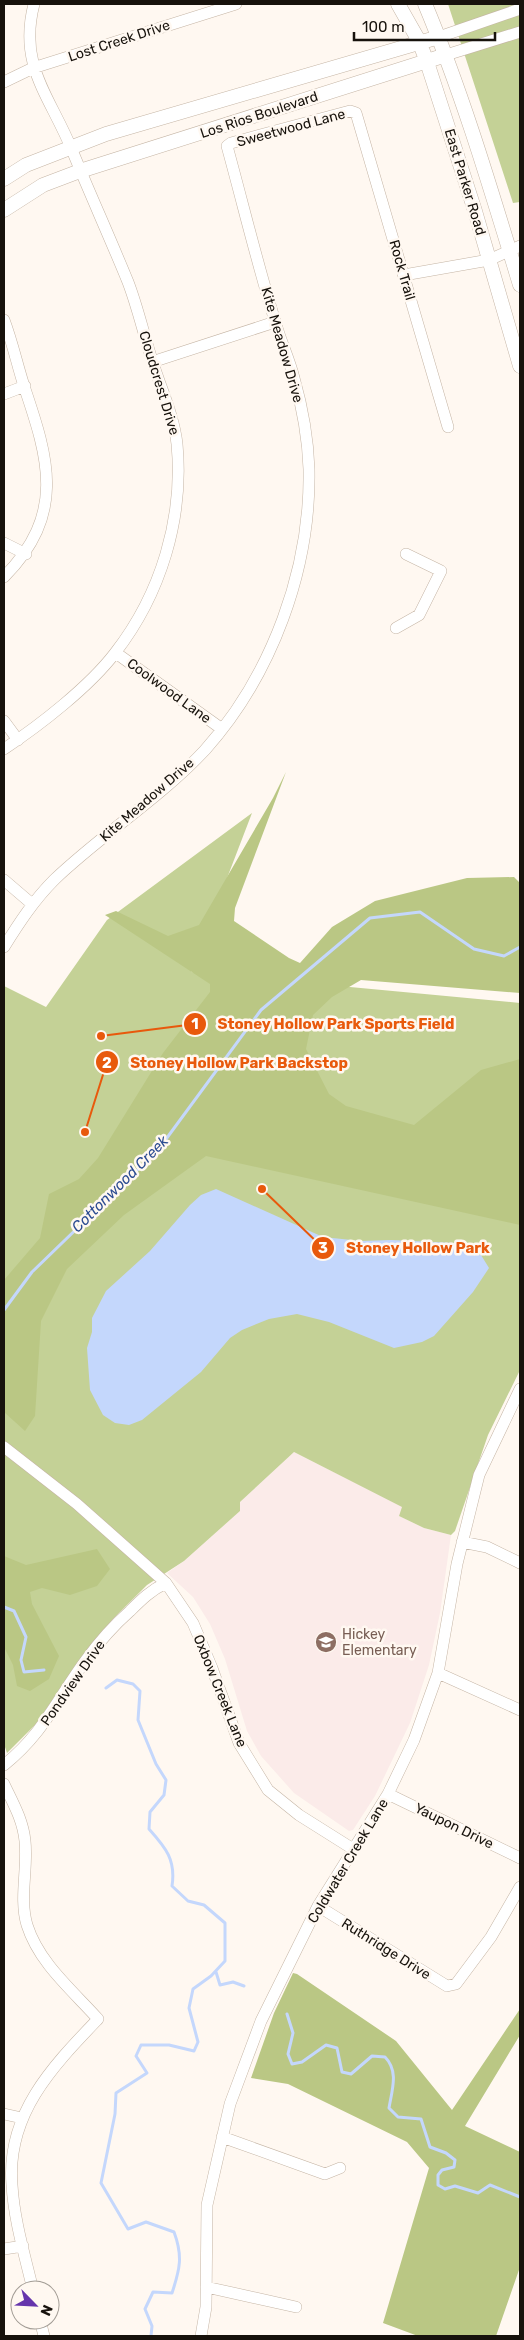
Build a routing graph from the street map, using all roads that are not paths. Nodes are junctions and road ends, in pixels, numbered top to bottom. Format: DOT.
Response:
graph roads {
  1 [pos="34,4"];
  2 [pos="236,4"];
  3 [pos="398,4"];
  4 [pos="425,4"];
  5 [pos="520,9"];
  6 [pos="520,32"];
  7 [pos="439,37"];
  8 [pos="419,41"];
  9 [pos="446,55"];
  10 [pos="427,62"];
  11 [pos="33,68"];
  12 [pos="4,82"];
  13 [pos="356,113"];
  14 [pos="227,146"];
  15 [pos="71,148"];
  16 [pos="80,171"];
  17 [pos="4,179"];
  18 [pos="4,210"];
  19 [pos="515,249"];
  20 [pos="489,260"];
  21 [pos="404,275"];
  22 [pos="520,285"];
  23 [pos="4,320"];
  24 [pos="275,322"];
  25 [pos="152,362"];
  26 [pos="520,366"];
  27 [pos="25,386"];
  28 [pos="4,394"];
  29 [pos="448,427"];
  30 [pos="4,543"];
  31 [pos="26,554"];
  32 [pos="406,554"];
  33 [pos="4,577"];
  34 [pos="396,628"];
  35 [pos="116,652"];
  36 [pos="4,720"];
  37 [pos="222,729"];
  38 [pos="18,740"];
  39 [pos="4,749"];
  40 [pos="4,880"];
  41 [pos="32,904"];
  42 [pos="4,946"];
  43 [pos="520,1389"];
  44 [pos="515,1412"];
  45 [pos="8,1450"];
  46 [pos="462,1542"];
  47 [pos="520,1563"];
  48 [pos="166,1583"];
  49 [pos="438,1673"];
  50 [pos="520,1710"];
  51 [pos="4,1765"];
  52 [pos="4,1784"];
  53 [pos="388,1794"];
  54 [pos="353,1849"];
  55 [pos="520,1858"];
  56 [pos="520,1887"];
  57 [pos="318,1906"];
  58 [pos="4,2114"];
  59 [pos="22,2118"];
  60 [pos="222,2137"];
  61 [pos="340,2168"];
  62 [pos="23,2246"];
  63 [pos="4,2249"];
  64 [pos="31,2280"];
  65 [pos="206,2287"];
  66 [pos="296,2307"];
  67 [pos="201,2336"];
  1 -- 11 [label="street, Cloudcrest Drive"];
  2 -- 11 [label="street, Lost Creek Drive"];
  3 -- 8 [label="main road, East Parker Road"];
  4 -- 7 [label="main road, East Parker Road"];
  5 -- 7 [label="street, Los Rios Boulevard"];
  6 -- 9 [label="street, Los Rios Boulevard"];
  7 -- 8 [label="main road, Los Rios Boulevard"];
  7 -- 9 [label="main road, East Parker Road"];
  8 -- 10 [label="main road, East Parker Road"];
  8 -- 15 [label="main road, Los Rios Boulevard"];
  9 -- 10 [label="main road, Los Rios Boulevard"];
  9 -- 19 [label="main road, East Parker Road"];
  10 -- 16 [label="main road, Los Rios Boulevard"];
  10 -- 20 [label="main road, East Parker Road"];
  11 -- 12 [label="street, Lost Creek Drive"];
  11 -- 15 [label="street, Cloudcrest Drive"];
  13 -- 14 [label="street, Sweetwood Lane"];
  13 -- 21 [label="street, Rock Trail"];
  14 -- 24 [label="street, Kite Meadow Drive"];
  15 -- 16 [label="street, Cloudcrest Drive"];
  15 -- 17 [label="main road, Los Rios Boulevard"];
  16 -- 18 [label="main road, Los Rios Boulevard"];
  16 -- 25 [label="street, Cloudcrest Drive"];
  19 -- 20 [label="street"];
  19 -- 22 [label="main road, East Parker Road"];
  20 -- 21 [label="street"];
  20 -- 26 [label="main road, East Parker Road"];
  21 -- 29 [label="street, Rock Trail"];
  23 -- 27 [label="street"];
  24 -- 25 [label="street"];
  24 -- 37 [label="street, Kite Meadow Drive"];
  25 -- 35 [label="street, Cloudcrest Drive"];
  27 -- 28 [label="street"];
  27 -- 31 [label="street"];
  30 -- 31 [label="street"];
  31 -- 33 [label="street"];
  32 -- 34 [label="street"];
  35 -- 37 [label="street, Coolwood Lane"];
  35 -- 38 [label="street, Cloudcrest Drive"];
  36 -- 38 [label="street"];
  37 -- 41 [label="street, Kite Meadow Drive"];
  38 -- 39 [label="street, Cloudcrest Drive"];
  40 -- 41 [label="street"];
  41 -- 42 [label="street, Kite Meadow Drive"];
  43 -- 44 [label="street, Coldwater Creek Lane"];
  44 -- 46 [label="street, Coldwater Creek Lane"];
  45 -- 48 [label="street, Oxbow Creek Lane"];
  46 -- 47 [label="street"];
  46 -- 49 [label="street, Coldwater Creek Lane"];
  48 -- 51 [label="street, Pondview Drive"];
  48 -- 54 [label="street, Oxbow Creek Lane"];
  49 -- 50 [label="street"];
  49 -- 53 [label="street, Coldwater Creek Lane"];
  52 -- 59 [label="street"];
  53 -- 54 [label="street, Coldwater Creek Lane"];
  53 -- 55 [label="street, Yaupon Drive"];
  54 -- 57 [label="street, Coldwater Creek Lane"];
  56 -- 57 [label="street, Ruthridge Drive"];
  57 -- 60 [label="street, Coldwater Creek Lane"];
  58 -- 59 [label="street"];
  59 -- 62 [label="street"];
  60 -- 61 [label="street"];
  60 -- 65 [label="street, Coldwater Creek Lane"];
  62 -- 63 [label="street"];
  62 -- 64 [label="street"];
  65 -- 66 [label="street"];
  65 -- 67 [label="street, Coldwater Creek Lane"];
}
